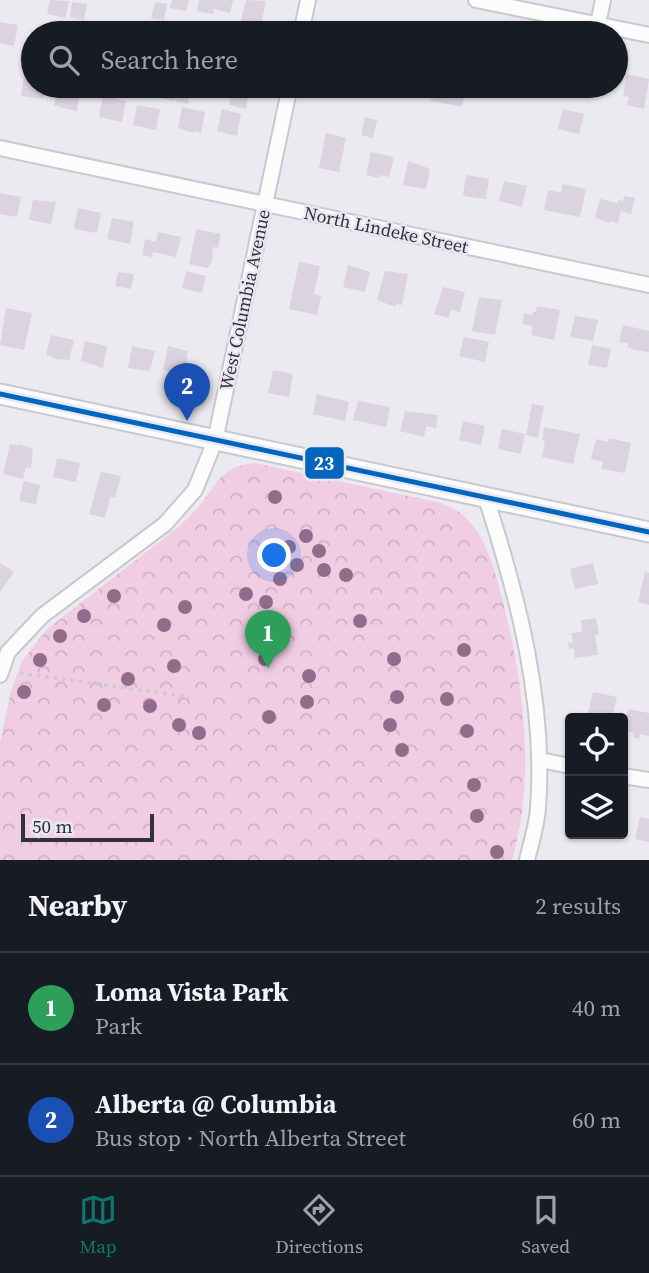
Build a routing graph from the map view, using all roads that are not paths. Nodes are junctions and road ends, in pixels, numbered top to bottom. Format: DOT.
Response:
graph roads {
  1 [pos="308,0"];
  2 [pos="477,0"];
  3 [pos="603,0"];
  4 [pos="304,21"];
  5 [pos="583,21"];
  6 [pos="599,21"];
  7 [pos="628,30"];
  8 [pos="649,35"];
  9 [pos="288,98"];
  10 [pos="0,148"];
  11 [pos="266,205"];
  12 [pos="649,285"];
  13 [pos="0,394"];
  14 [pos="215,441"];
  15 [pos="486,498"];
  16 [pos="649,532"];
  17 [pos="0,675"];
  18 [pos="540,760"];
  19 [pos="565,765"];
  20 [pos="628,777"];
  21 [pos="649,780"];
  22 [pos="527,860"];
  1 -- 4 [label="street"];
  2 -- 5 [label="street"];
  3 -- 6 [label="street"];
  7 -- 8 [label="street"];
  9 -- 11 [label="street, West Columbia Avenue"];
  10 -- 11 [label="street, North Lindeke Street"];
  11 -- 12 [label="street, North Lindeke Street"];
  11 -- 14 [label="street, West Columbia Avenue"];
  13 -- 14 [label="main road"];
  14 -- 15 [label="main road"];
  14 -- 17 [label="street, West Columbia Avenue"];
  15 -- 16 [label="main road"];
  15 -- 18 [label="street"];
  18 -- 19 [label="street"];
  18 -- 22 [label="street"];
  20 -- 21 [label="street"];
}
